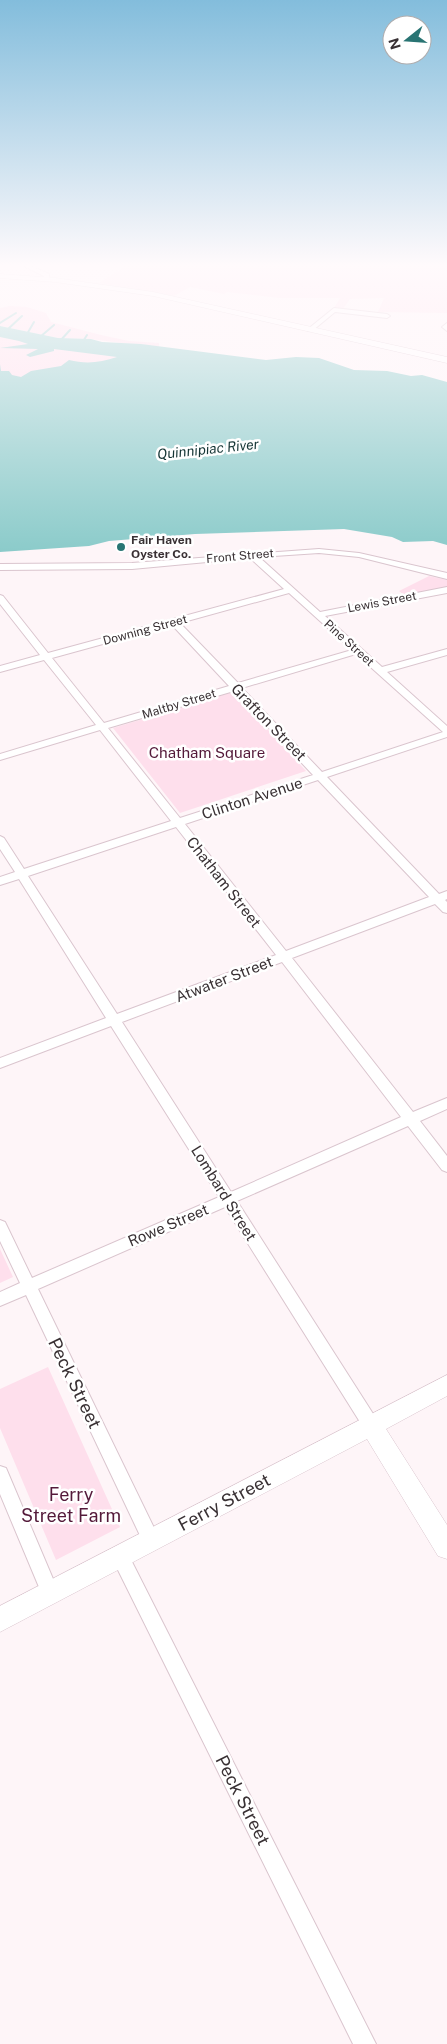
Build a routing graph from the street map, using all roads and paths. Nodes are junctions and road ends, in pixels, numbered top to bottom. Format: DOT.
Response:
graph roads {
  1 [pos="252,555"];
  2 [pos="0,567"];
  3 [pos="447,576"];
  4 [pos="290,590"];
  5 [pos="447,590"];
  6 [pos="0,598"];
  7 [pos="317,615"];
  8 [pos="174,622"];
  9 [pos="357,651"];
  10 [pos="447,652"];
  11 [pos="46,656"];
  12 [pos="0,669"];
  13 [pos="380,671"];
  14 [pos="236,687"];
  15 [pos="102,727"];
  16 [pos="447,732"];
  17 [pos="0,757"];
  18 [pos="320,775"];
  19 [pos="178,822"];
  20 [pos="0,840"];
  21 [pos="22,874"];
  22 [pos="0,882"];
  23 [pos="442,896"];
  24 [pos="447,909"];
  25 [pos="283,956"];
  26 [pos="114,1020"];
  27 [pos="0,1063"];
  28 [pos="447,1103"];
  29 [pos="410,1119"];
  30 [pos="447,1166"];
  31 [pos="228,1199"];
  32 [pos="0,1226"];
  33 [pos="29,1286"];
  34 [pos="0,1299"];
  35 [pos="447,1385"];
  36 [pos="371,1425"];
  37 [pos="0,1474"];
  38 [pos="150,1540"];
  39 [pos="447,1548"];
  40 [pos="120,1556"];
  41 [pos="50,1593"];
  42 [pos="0,1619"];
  43 [pos="366,2044"];
  1 -- 2 [label="street, Front Street"];
  1 -- 3 [label="street, Front Street"];
  1 -- 4 [label="street, Pine Street"];
  4 -- 7 [label="street, Pine Street"];
  4 -- 8 [label="street, Downing Street"];
  5 -- 7 [label="street, Lewis Street"];
  6 -- 11 [label="street, Chatham Street"];
  7 -- 9 [label="street, Pine Street"];
  8 -- 11 [label="street, Downing Street"];
  8 -- 14 [label="street, Grafton Street"];
  9 -- 13 [label="street, Pine Street"];
  9 -- 14 [label="street, Maltby Street"];
  10 -- 13 [label="street"];
  11 -- 12 [label="street, Downing Street"];
  11 -- 15 [label="street, Chatham Street"];
  13 -- 16 [label="street, Pine Street"];
  14 -- 15 [label="street, Maltby Street"];
  14 -- 18 [label="street, Grafton Street"];
  15 -- 17 [label="street, Maltby Street"];
  15 -- 19 [label="street, Chatham Street"];
  16 -- 18 [label="street, Clinton Avenue"];
  18 -- 19 [label="street, Clinton Avenue"];
  18 -- 23 [label="street, Grafton Street"];
  19 -- 21 [label="street, Clinton Avenue"];
  19 -- 25 [label="street, Chatham Street"];
  20 -- 21 [label="street, Lombard Street"];
  21 -- 22 [label="street, Clinton Avenue"];
  21 -- 26 [label="street, Lombard Street"];
  23 -- 24 [label="street, Grafton Street"];
  23 -- 25 [label="street, Atwater Street"];
  25 -- 26 [label="street, Atwater Street"];
  25 -- 29 [label="street, Chatham Street"];
  26 -- 27 [label="street, Atwater Street"];
  26 -- 31 [label="street, Lombard Street"];
  28 -- 29 [label="street, Rowe Street"];
  29 -- 30 [label="street, Chatham Street"];
  29 -- 31 [label="street, Rowe Street"];
  31 -- 33 [label="street, Rowe Street"];
  31 -- 36 [label="street, Lombard Street"];
  32 -- 33 [label="street, Peck Street"];
  33 -- 34 [label="street, Rowe Street"];
  33 -- 38 [label="street, Peck Street"];
  35 -- 36 [label="main road, Ferry Street"];
  36 -- 38 [label="main road, Ferry Street"];
  36 -- 39 [label="main road, Lombard Street"];
  37 -- 41 [label="street"];
  38 -- 40 [label="main road, Ferry Street"];
  40 -- 41 [label="main road, Ferry Street"];
  40 -- 43 [label="street, Peck Street"];
  41 -- 42 [label="main road, Ferry Street"];
}
